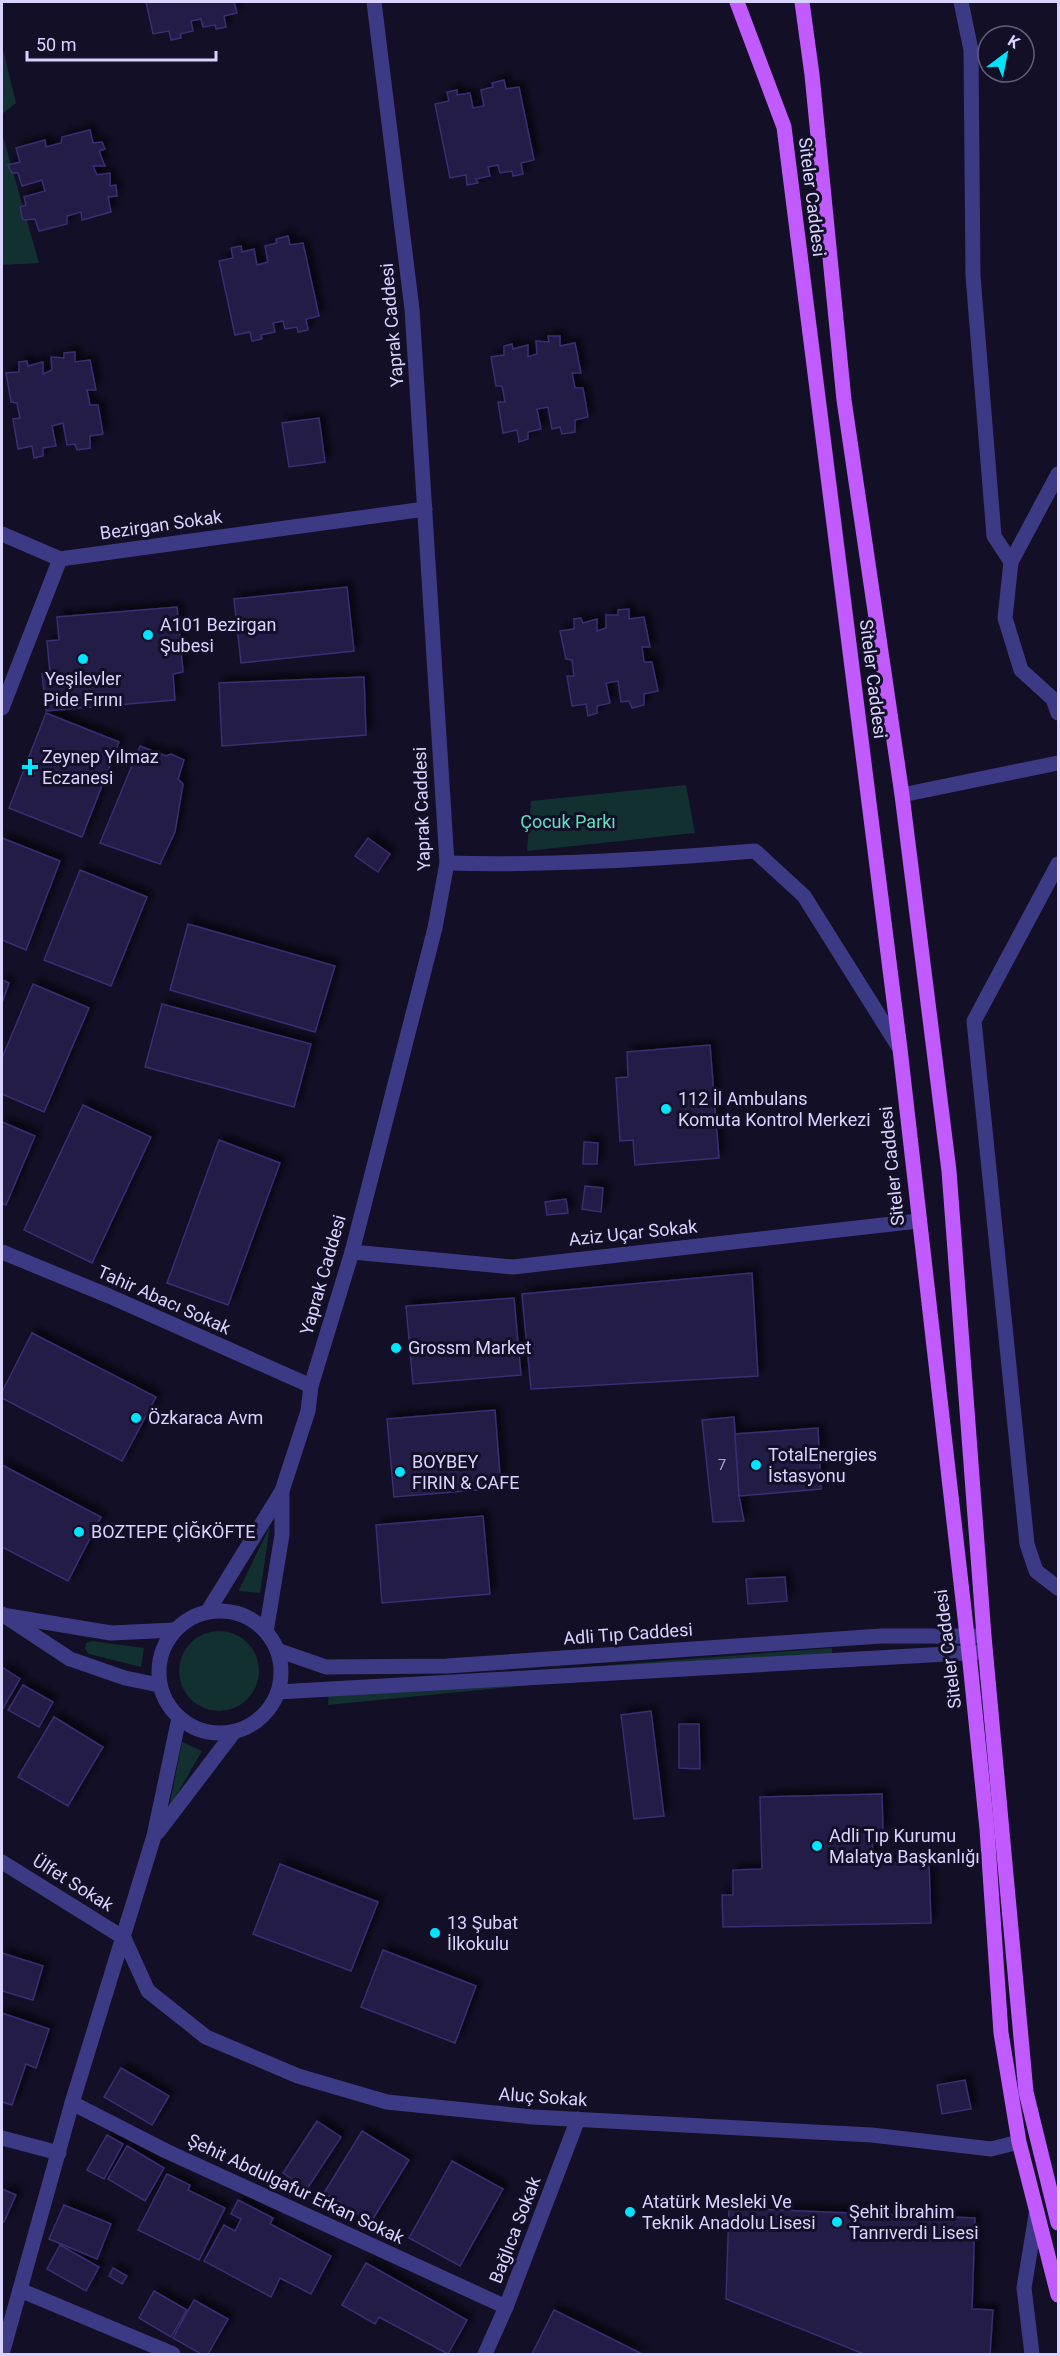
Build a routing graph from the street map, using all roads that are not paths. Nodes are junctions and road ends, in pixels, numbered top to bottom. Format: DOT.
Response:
graph roads {
  1 [pos="374,2"];
  2 [pos="737,2"];
  3 [pos="802,2"];
  4 [pos="961,2"];
  5 [pos="1059,474"];
  6 [pos="425,509"];
  7 [pos="2,534"];
  8 [pos="60,559"];
  9 [pos="1011,562"];
  10 [pos="1057,703"];
  11 [pos="2,708"];
  12 [pos="1059,763"];
  13 [pos="902,795"];
  14 [pos="447,863"];
  15 [pos="1059,864"];
  16 [pos="900,1049"];
  17 [pos="918,1221"];
  18 [pos="2,1252"];
  19 [pos="352,1252"];
  20 [pos="311,1386"];
  21 [pos="282,1491"];
  22 [pos="1059,1588"];
  23 [pos="208,1611"];
  24 [pos="2,1615"];
  25 [pos="175,1630"];
  26 [pos="266,1632"];
  27 [pos="966,1635"];
  28 [pos="985,1643"];
  29 [pos="277,1650"];
  30 [pos="969,1653"];
  31 [pos="159,1685"];
  32 [pos="278,1692"];
  33 [pos="179,1718"];
  34 [pos="234,1732"];
  35 [pos="154,1836"];
  36 [pos="2,1862"];
  37 [pos="124,1938"];
  38 [pos="72,2103"];
  39 [pos="578,2119"];
  40 [pos="2,2138"];
  41 [pos="1019,2142"];
  42 [pos="58,2153"];
  43 [pos="1036,2215"];
  44 [pos="1059,2223"];
  45 [pos="20,2289"];
  46 [pos="1059,2295"];
  47 [pos="506,2307"];
  48 [pos="2,2355"];
  49 [pos="173,2355"];
  50 [pos="485,2355"];
  51 [pos="1032,2355"];
  1 -- 6 [label="street, Yaprak Caddesi"];
  2 -- 16 [label="main road, Siteler Caddesi"];
  3 -- 13 [label="main road, Siteler Caddesi"];
  4 -- 9 [label="street"];
  5 -- 9 [label="street"];
  6 -- 8 [label="street, Bezirgan Sokak"];
  6 -- 14 [label="street, Yaprak Caddesi"];
  7 -- 8 [label="street"];
  8 -- 11 [label="street"];
  9 -- 10 [label="street"];
  12 -- 13 [label="street"];
  13 -- 28 [label="main road, Siteler Caddesi"];
  14 -- 16 [label="street"];
  14 -- 19 [label="street, Yaprak Caddesi"];
  15 -- 22 [label="street"];
  16 -- 17 [label="main road, Siteler Caddesi"];
  17 -- 19 [label="street, Aziz Uçar Sokak"];
  17 -- 27 [label="main road, Siteler Caddesi"];
  18 -- 20 [label="street, Tahir Abacı Sokak"];
  19 -- 20 [label="street, Yaprak Caddesi"];
  20 -- 21 [label="street, Yaprak Caddesi"];
  21 -- 23 [label="street, Yaprak Caddesi"];
  21 -- 26 [label="street"];
  23 -- 25 [label="street"];
  23 -- 26 [label="street"];
  24 -- 25 [label="street"];
  24 -- 31 [label="street"];
  25 -- 31 [label="street"];
  26 -- 29 [label="street"];
  27 -- 28 [label="street, Adli Tıp Caddesi"];
  27 -- 29 [label="street, Adli Tıp Caddesi"];
  27 -- 30 [label="main road, Siteler Caddesi"];
  28 -- 30 [label="street, Adli Tıp Caddesi"];
  28 -- 44 [label="main road, Siteler Caddesi"];
  29 -- 32 [label="street"];
  30 -- 32 [label="street, Adli Tıp Caddesi"];
  30 -- 41 [label="main road, Siteler Caddesi"];
  31 -- 33 [label="street"];
  32 -- 34 [label="street"];
  33 -- 34 [label="street"];
  33 -- 35 [label="street"];
  34 -- 35 [label="street"];
  35 -- 37 [label="street"];
  36 -- 37 [label="street, Ülfet Sokak"];
  37 -- 38 [label="street"];
  37 -- 39 [label="street, Aluç Sokak"];
  38 -- 42 [label="street"];
  38 -- 47 [label="street, Şehit Abdulgafur Erkan Sokak"];
  39 -- 41 [label="street, Aluç Sokak"];
  39 -- 47 [label="street, Bağlıca Sokak"];
  40 -- 42 [label="street"];
  41 -- 43 [label="main road, Siteler Caddesi"];
  42 -- 45 [label="street"];
  43 -- 46 [label="main road, Siteler Caddesi"];
  43 -- 51 [label="street"];
  45 -- 48 [label="street"];
  45 -- 49 [label="street"];
  47 -- 50 [label="street, Bağlıca Sokak"];
}
